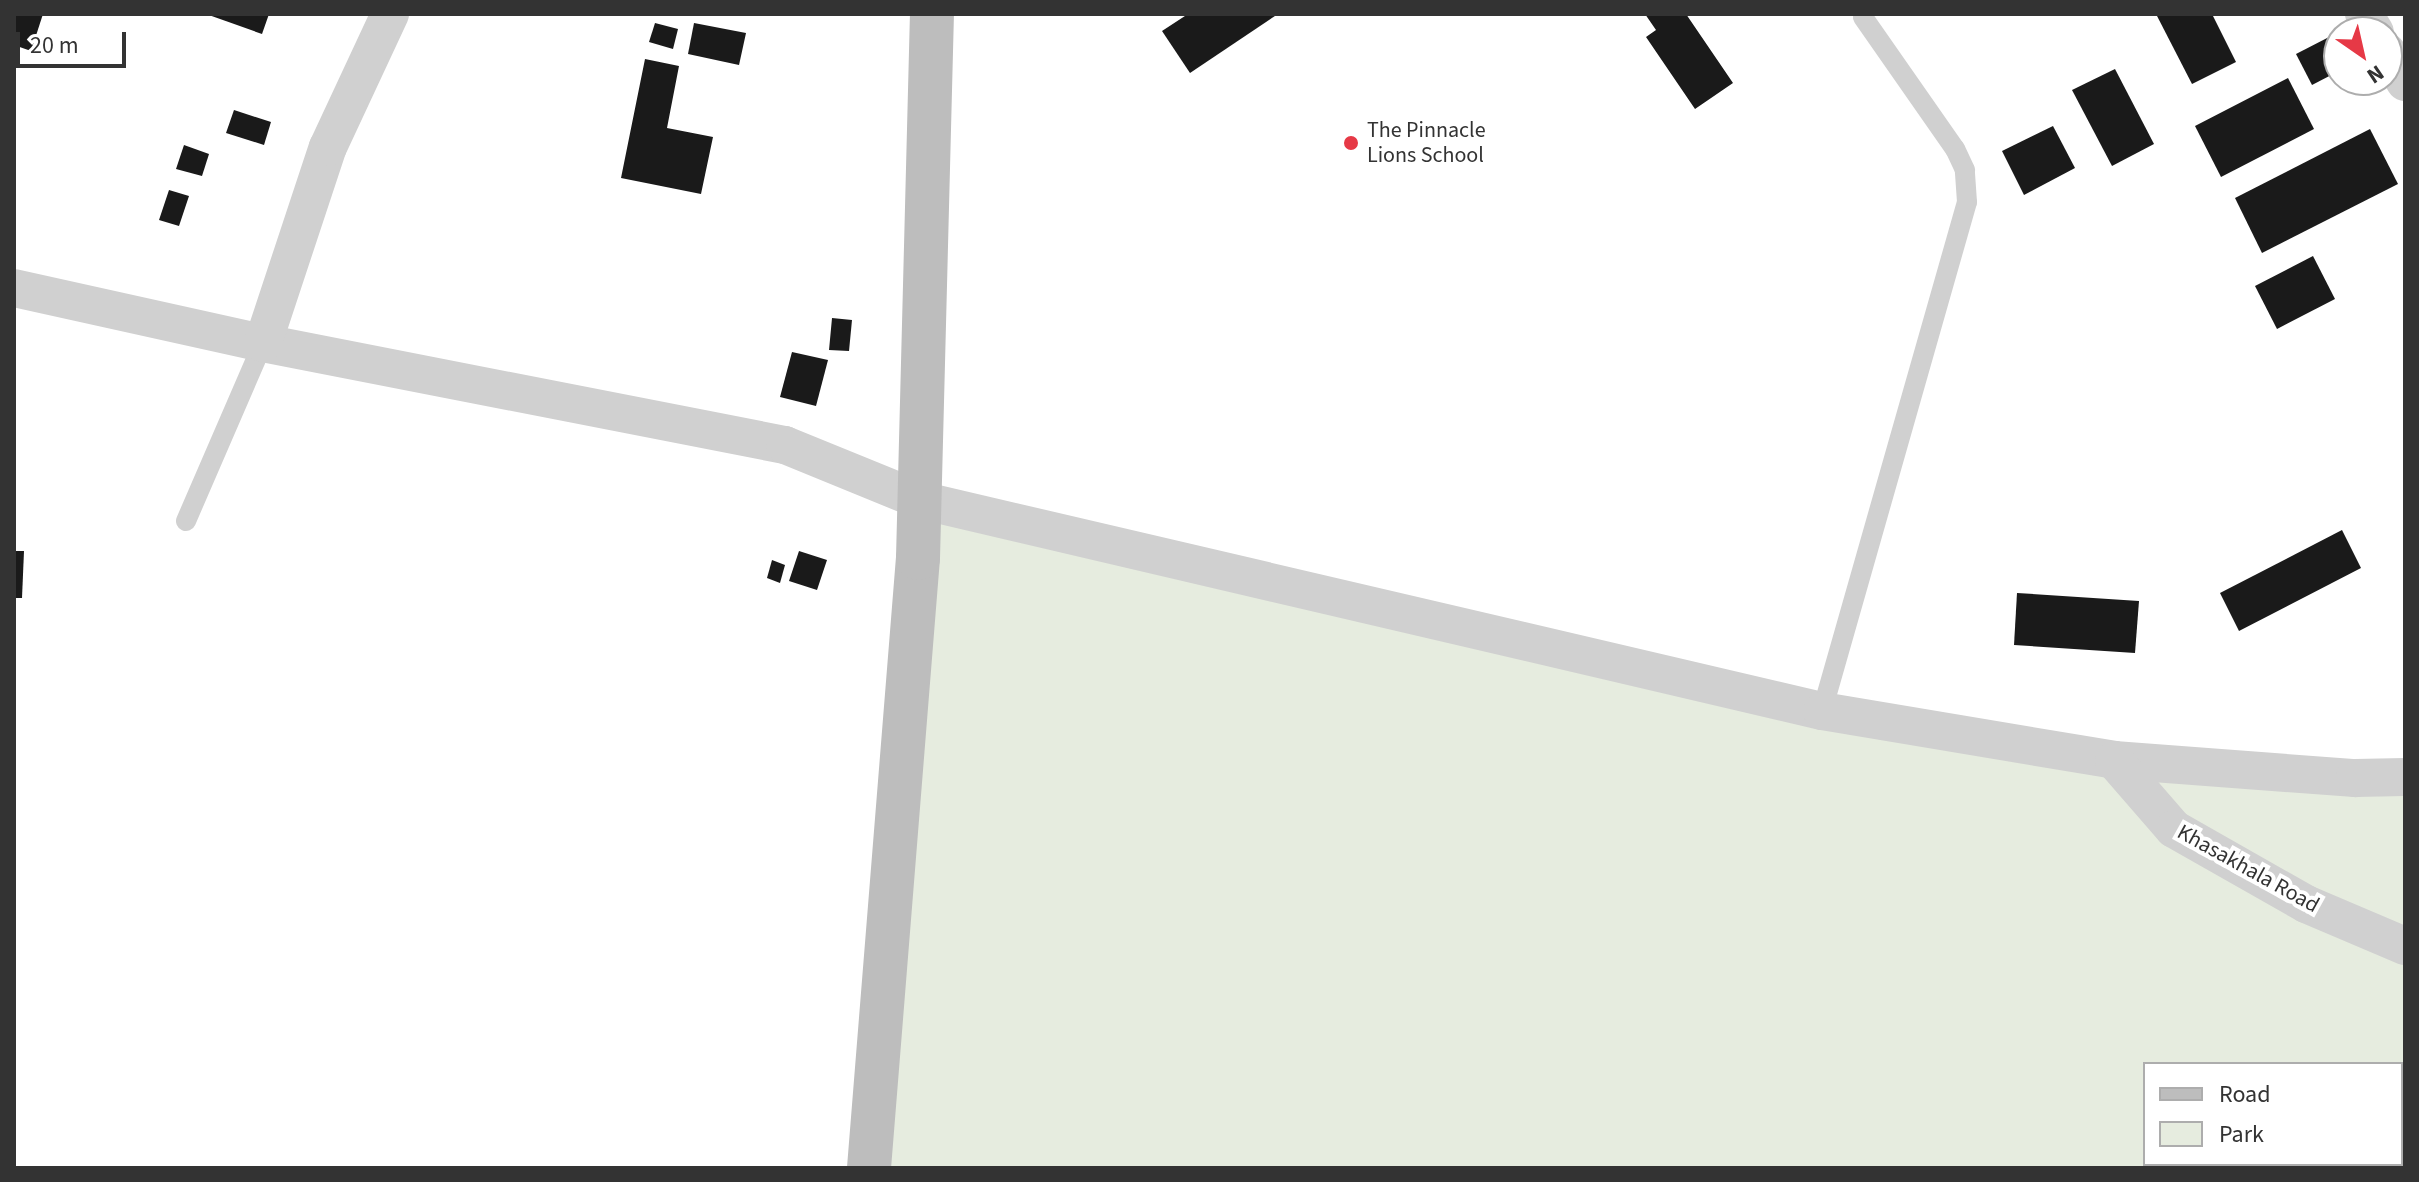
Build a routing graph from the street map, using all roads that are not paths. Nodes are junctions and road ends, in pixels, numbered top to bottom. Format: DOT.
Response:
graph roads {
  1 [pos="390,14"];
  2 [pos="932,14"];
  3 [pos="1863,17"];
  4 [pos="14,288"];
  5 [pos="263,343"];
  6 [pos="920,500"];
  7 [pos="186,521"];
  8 [pos="1822,711"];
  9 [pos="2114,760"];
  10 [pos="2405,777"];
  11 [pos="2405,946"];
  12 [pos="869,1168"];
  1 -- 5 [label="street"];
  2 -- 6 [label="main road"];
  3 -- 8 [label="lane"];
  4 -- 5 [label="street"];
  5 -- 6 [label="street"];
  5 -- 7 [label="lane"];
  6 -- 8 [label="street"];
  6 -- 12 [label="main road"];
  8 -- 9 [label="street"];
  9 -- 10 [label="street"];
  9 -- 11 [label="street, Khasakhala Road"];
}
